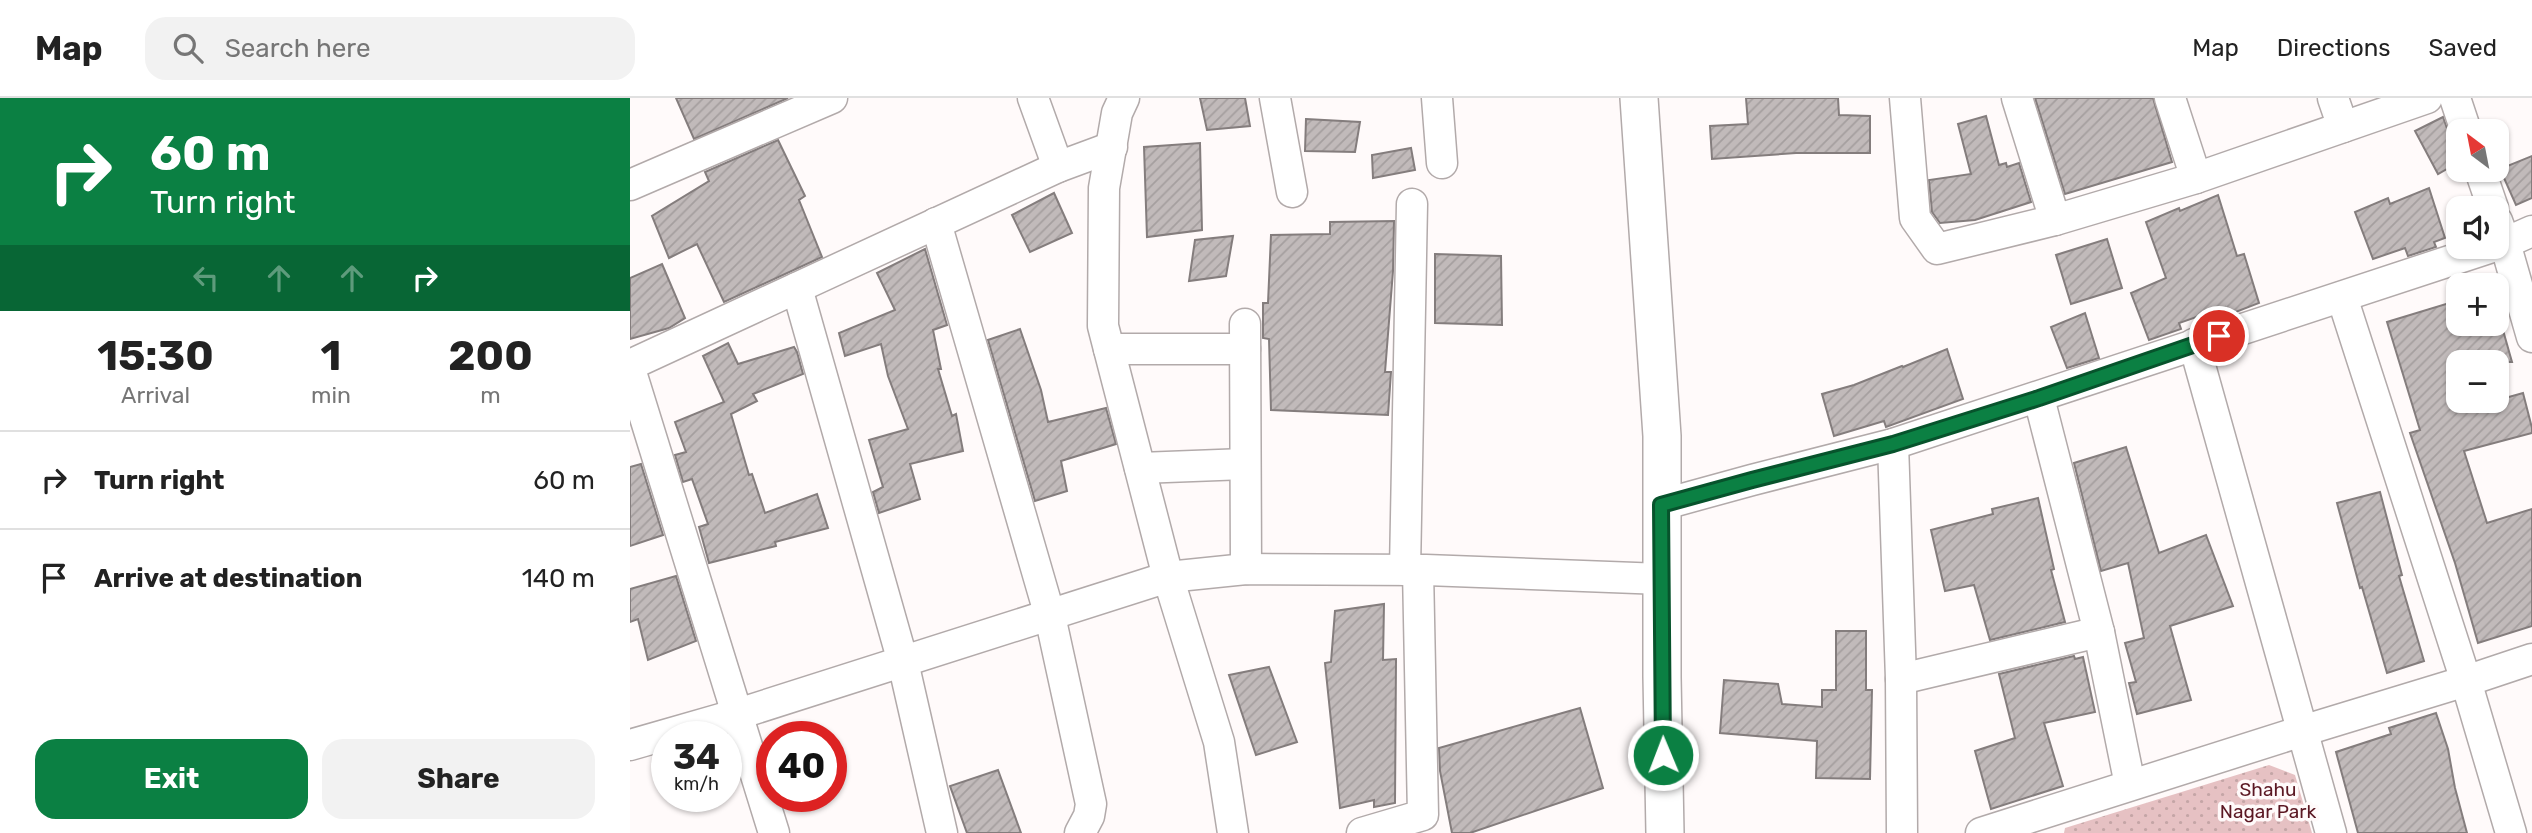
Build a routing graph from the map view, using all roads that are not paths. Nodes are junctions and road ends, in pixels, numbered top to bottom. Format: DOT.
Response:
graph roads {
  1 [pos="832,98"];
  2 [pos="1033,98"];
  3 [pos="1124,98"];
  4 [pos="1275,98"];
  5 [pos="1437,98"];
  6 [pos="1639,98"];
  7 [pos="1905,98"];
  8 [pos="2017,98"];
  9 [pos="2170,98"];
  10 [pos="2333,98"];
  11 [pos="2427,98"];
  12 [pos="2455,98"];
  13 [pos="2462,119"];
  14 [pos="2343,127"];
  15 [pos="1112,147"];
  16 [pos="1442,163"];
  17 [pos="1058,167"];
  18 [pos="2196,178"];
  19 [pos="630,185"];
  20 [pos="1292,192"];
  21 [pos="1412,204"];
  22 [pos="2055,220"];
  23 [pos="936,223"];
  24 [pos="2532,231"];
  25 [pos="2509,236"];
  26 [pos="2446,258"];
  27 [pos="2505,259"];
  28 [pos="797,288"];
  29 [pos="2342,297"];
  30 [pos="2532,337"];
  31 [pos="2194,344"];
  32 [pos="1109,349"];
  33 [pos="630,367"];
  34 [pos="2039,398"];
  35 [pos="1893,444"];
  36 [pos="1245,464"];
  37 [pos="1140,468"];
  38 [pos="1661,505"];
  39 [pos="1245,569"];
  40 [pos="1412,570"];
  41 [pos="1168,577"];
  42 [pos="1662,579"];
  43 [pos="1050,616"];
  44 [pos="2098,632"];
  45 [pos="2532,659"];
  46 [pos="903,662"];
  47 [pos="1901,679"];
  48 [pos="2466,681"];
  49 [pos="738,714"];
  50 [pos="2302,731"];
  51 [pos="630,745"];
  52 [pos="2130,785"];
  53 [pos="774,833"];
  54 [pos="942,833"];
  55 [pos="1080,833"];
  56 [pos="1233,833"];
  57 [pos="1362,833"];
  58 [pos="1665,833"];
  59 [pos="1902,833"];
  60 [pos="1981,833"];
  61 [pos="2331,833"];
  62 [pos="2511,833"];
  1 -- 19 [label="street"];
  2 -- 17 [label="street"];
  3 -- 15 [label="street"];
  4 -- 20 [label="street"];
  5 -- 16 [label="street"];
  6 -- 38 [label="street"];
  7 -- 22 [label="street"];
  8 -- 22 [label="street"];
  9 -- 18 [label="street"];
  10 -- 14 [label="street"];
  11 -- 14 [label="street"];
  12 -- 13 [label="street"];
  14 -- 18 [label="street"];
  15 -- 17 [label="street"];
  15 -- 32 [label="street"];
  17 -- 23 [label="street"];
  18 -- 22 [label="street"];
  21 -- 40 [label="street"];
  23 -- 28 [label="street"];
  23 -- 43 [label="street"];
  24 -- 25 [label="street"];
  26 -- 29 [label="street"];
  27 -- 30 [label="street"];
  28 -- 33 [label="street"];
  28 -- 46 [label="street"];
  29 -- 31 [label="street"];
  29 -- 48 [label="street"];
  31 -- 34 [label="street"];
  31 -- 50 [label="street"];
  32 -- 36 [label="street"];
  32 -- 37 [label="street"];
  33 -- 49 [label="street"];
  34 -- 35 [label="street"];
  34 -- 44 [label="street"];
  35 -- 38 [label="street"];
  35 -- 47 [label="street"];
  36 -- 37 [label="street"];
  36 -- 39 [label="street"];
  37 -- 41 [label="street"];
  38 -- 42 [label="street"];
  39 -- 40 [label="street"];
  39 -- 41 [label="street"];
  40 -- 42 [label="street"];
  40 -- 57 [label="street"];
  41 -- 43 [label="street"];
  41 -- 56 [label="street"];
  42 -- 58 [label="street"];
  43 -- 46 [label="street"];
  43 -- 55 [label="street"];
  44 -- 47 [label="street"];
  44 -- 52 [label="street"];
  45 -- 48 [label="street"];
  46 -- 49 [label="street"];
  46 -- 54 [label="street"];
  47 -- 59 [label="street"];
  48 -- 50 [label="street"];
  48 -- 62 [label="street"];
  49 -- 51 [label="street"];
  49 -- 53 [label="street"];
  50 -- 52 [label="street"];
  50 -- 61 [label="street"];
  52 -- 60 [label="street"];
}
